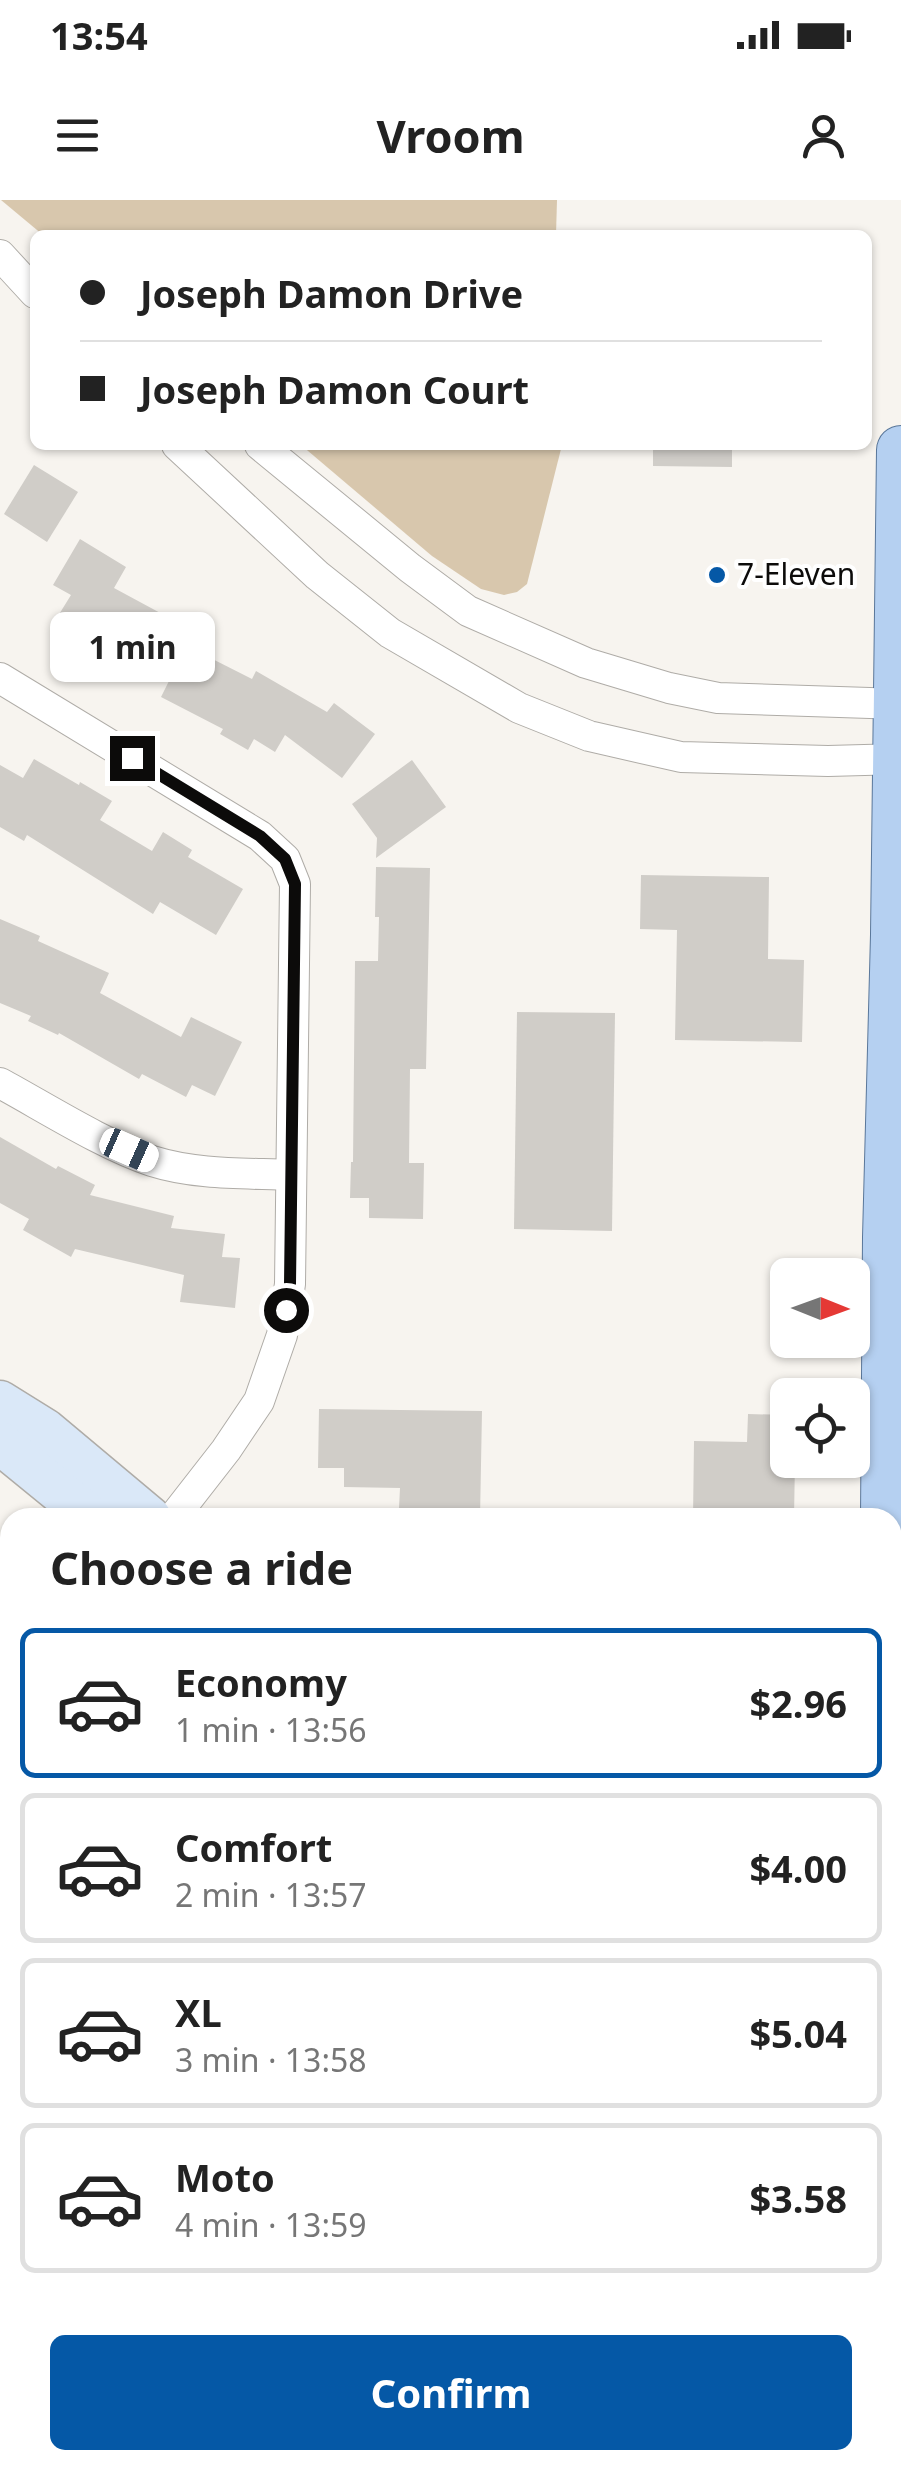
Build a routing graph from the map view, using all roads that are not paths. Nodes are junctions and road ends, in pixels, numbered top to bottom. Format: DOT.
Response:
graph roads {
  1 [pos="0,255"];
  2 [pos="30,287"];
  3 [pos="181,450"];
  4 [pos="266,450"];
  5 [pos="901,450"];
  6 [pos="0,678"];
  7 [pos="900,704"];
  8 [pos="899,759"];
  9 [pos="0,1083"];
  10 [pos="291,1176"];
  11 [pos="0,1402"];
  12 [pos="0,1443"];
  13 [pos="80,1508"];
  14 [pos="138,1508"];
  15 [pos="181,1508"];
  16 [pos="885,1508"];
  1 -- 2 [label="street"];
  3 -- 8 [label="street"];
  4 -- 7 [label="street"];
  5 -- 7 [label="main road"];
  6 -- 10 [label="street"];
  7 -- 8 [label="main road"];
  8 -- 16 [label="main road"];
  9 -- 10 [label="street"];
  10 -- 15 [label="street"];
  11 -- 14 [label="street"];
  12 -- 13 [label="street"];
}
